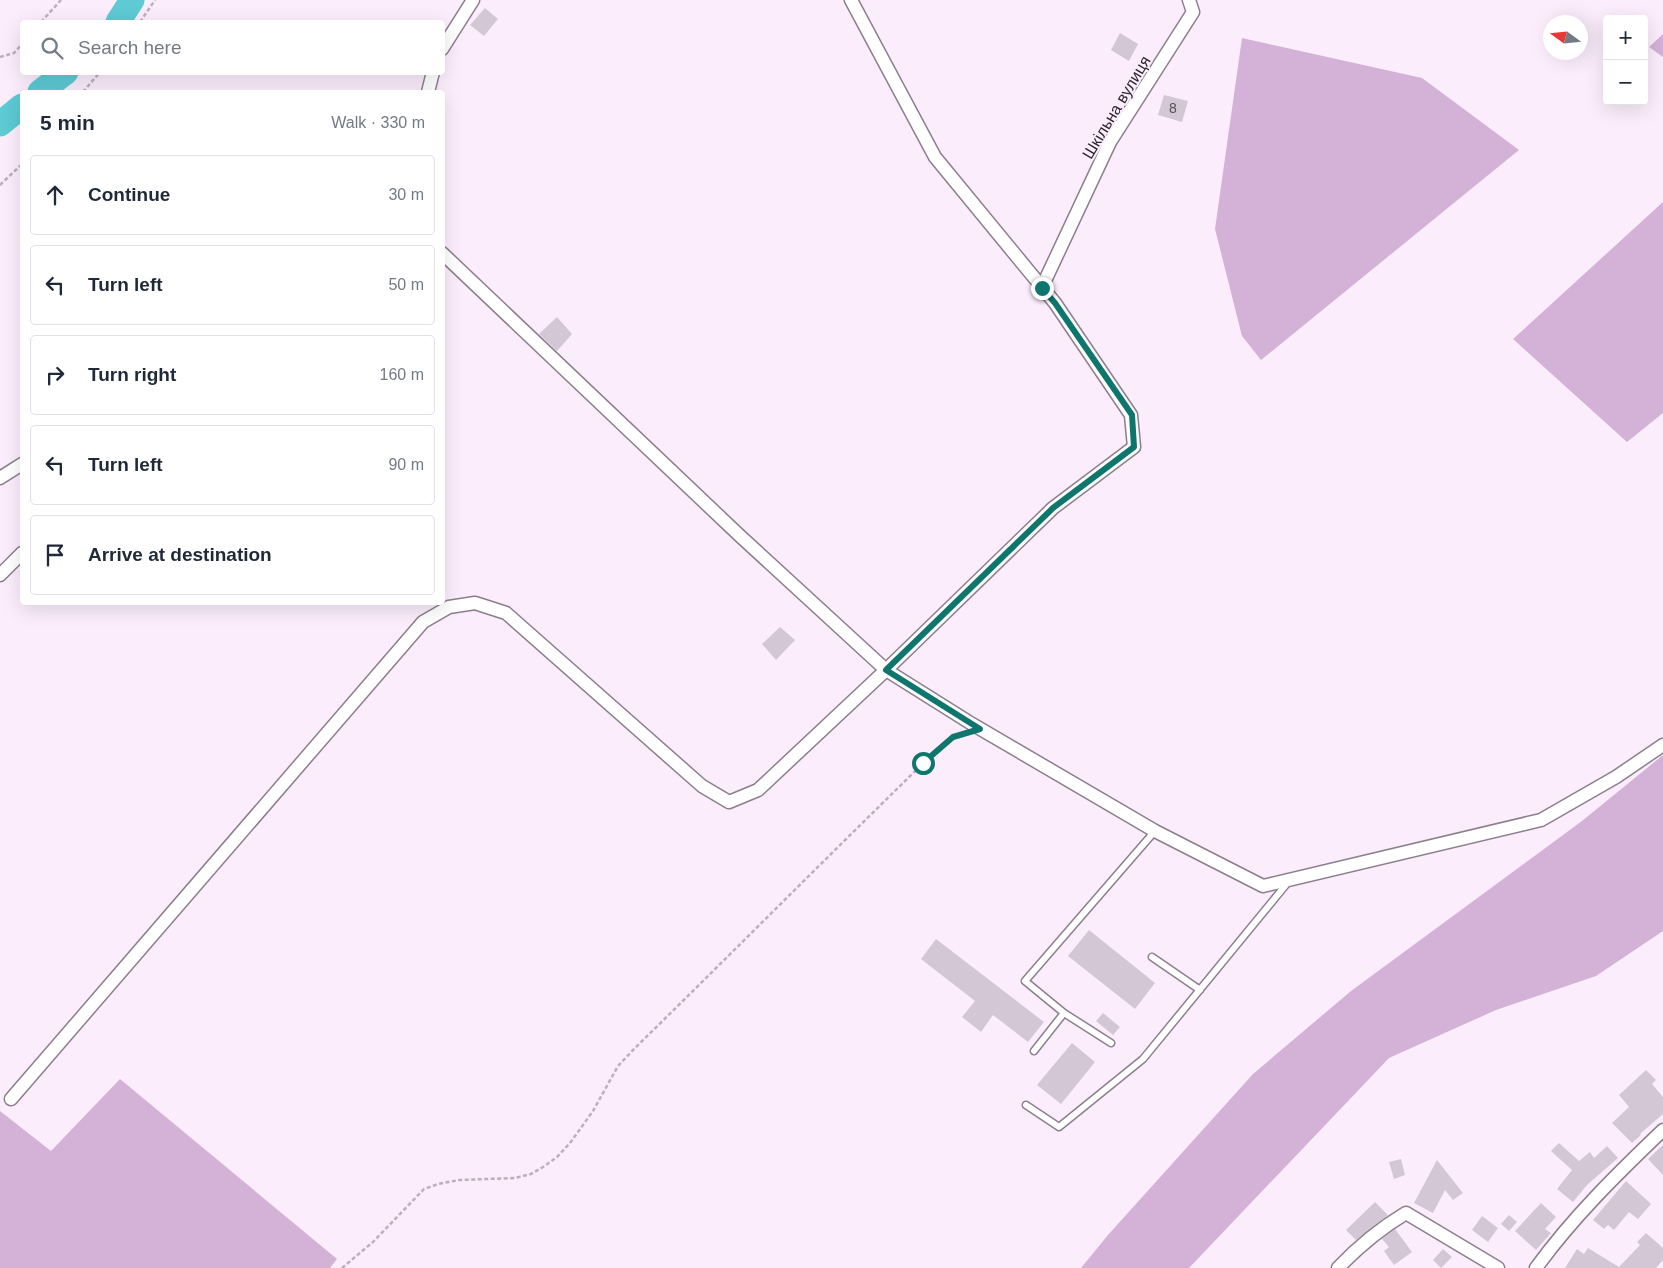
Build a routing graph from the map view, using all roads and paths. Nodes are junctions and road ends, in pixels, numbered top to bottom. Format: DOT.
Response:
graph roads {
  1 [pos="61,0"];
  2 [pos="156,0"];
  3 [pos="472,0"];
  4 [pos="850,0"];
  5 [pos="1189,0"];
  6 [pos="43,20"];
  7 [pos="141,20"];
  8 [pos="445,44"];
  9 [pos="20,46"];
  10 [pos="0,57"];
  11 [pos="97,75"];
  12 [pos="432,75"];
  13 [pos="85,90"];
  14 [pos="428,90"];
  15 [pos="20,166"];
  16 [pos="0,185"];
  17 [pos="445,255"];
  18 [pos="1042,288"];
  19 [pos="20,465"];
  20 [pos="0,478"];
  21 [pos="20,555"];
  22 [pos="0,575"];
  23 [pos="886,670"];
  24 [pos="980,729"];
  25 [pos="1663,745"];
  26 [pos="1155,831"];
  27 [pos="1290,880"];
  28 [pos="1152,957"];
  29 [pos="1200,990"];
  30 [pos="1064,1012"];
  31 [pos="1110,1043"];
  32 [pos="1034,1051"];
  33 [pos="11,1099"];
  34 [pos="1026,1105"];
  35 [pos="1663,1130"];
  36 [pos="342,1268"];
  37 [pos="1338,1268"];
  38 [pos="1498,1268"];
  39 [pos="1536,1268"];
  1 -- 6 [label="path"];
  2 -- 7 [label="path"];
  3 -- 8 [label="street"];
  4 -- 18 [label="street"];
  5 -- 18 [label="street, Шкільна вулиця"];
  9 -- 10 [label="path"];
  11 -- 13 [label="path"];
  12 -- 14 [label="street"];
  15 -- 16 [label="path"];
  17 -- 23 [label="street"];
  18 -- 23 [label="street"];
  19 -- 20 [label="street"];
  21 -- 22 [label="street"];
  23 -- 24 [label="street"];
  23 -- 33 [label="street"];
  24 -- 26 [label="street"];
  24 -- 36 [label="path"];
  25 -- 27 [label="street"];
  26 -- 27 [label="street"];
  26 -- 30 [label="lane"];
  27 -- 29 [label="lane"];
  28 -- 29 [label="lane"];
  29 -- 34 [label="lane"];
  30 -- 31 [label="lane"];
  30 -- 32 [label="lane"];
  35 -- 39 [label="street"];
  37 -- 38 [label="street"];
}
